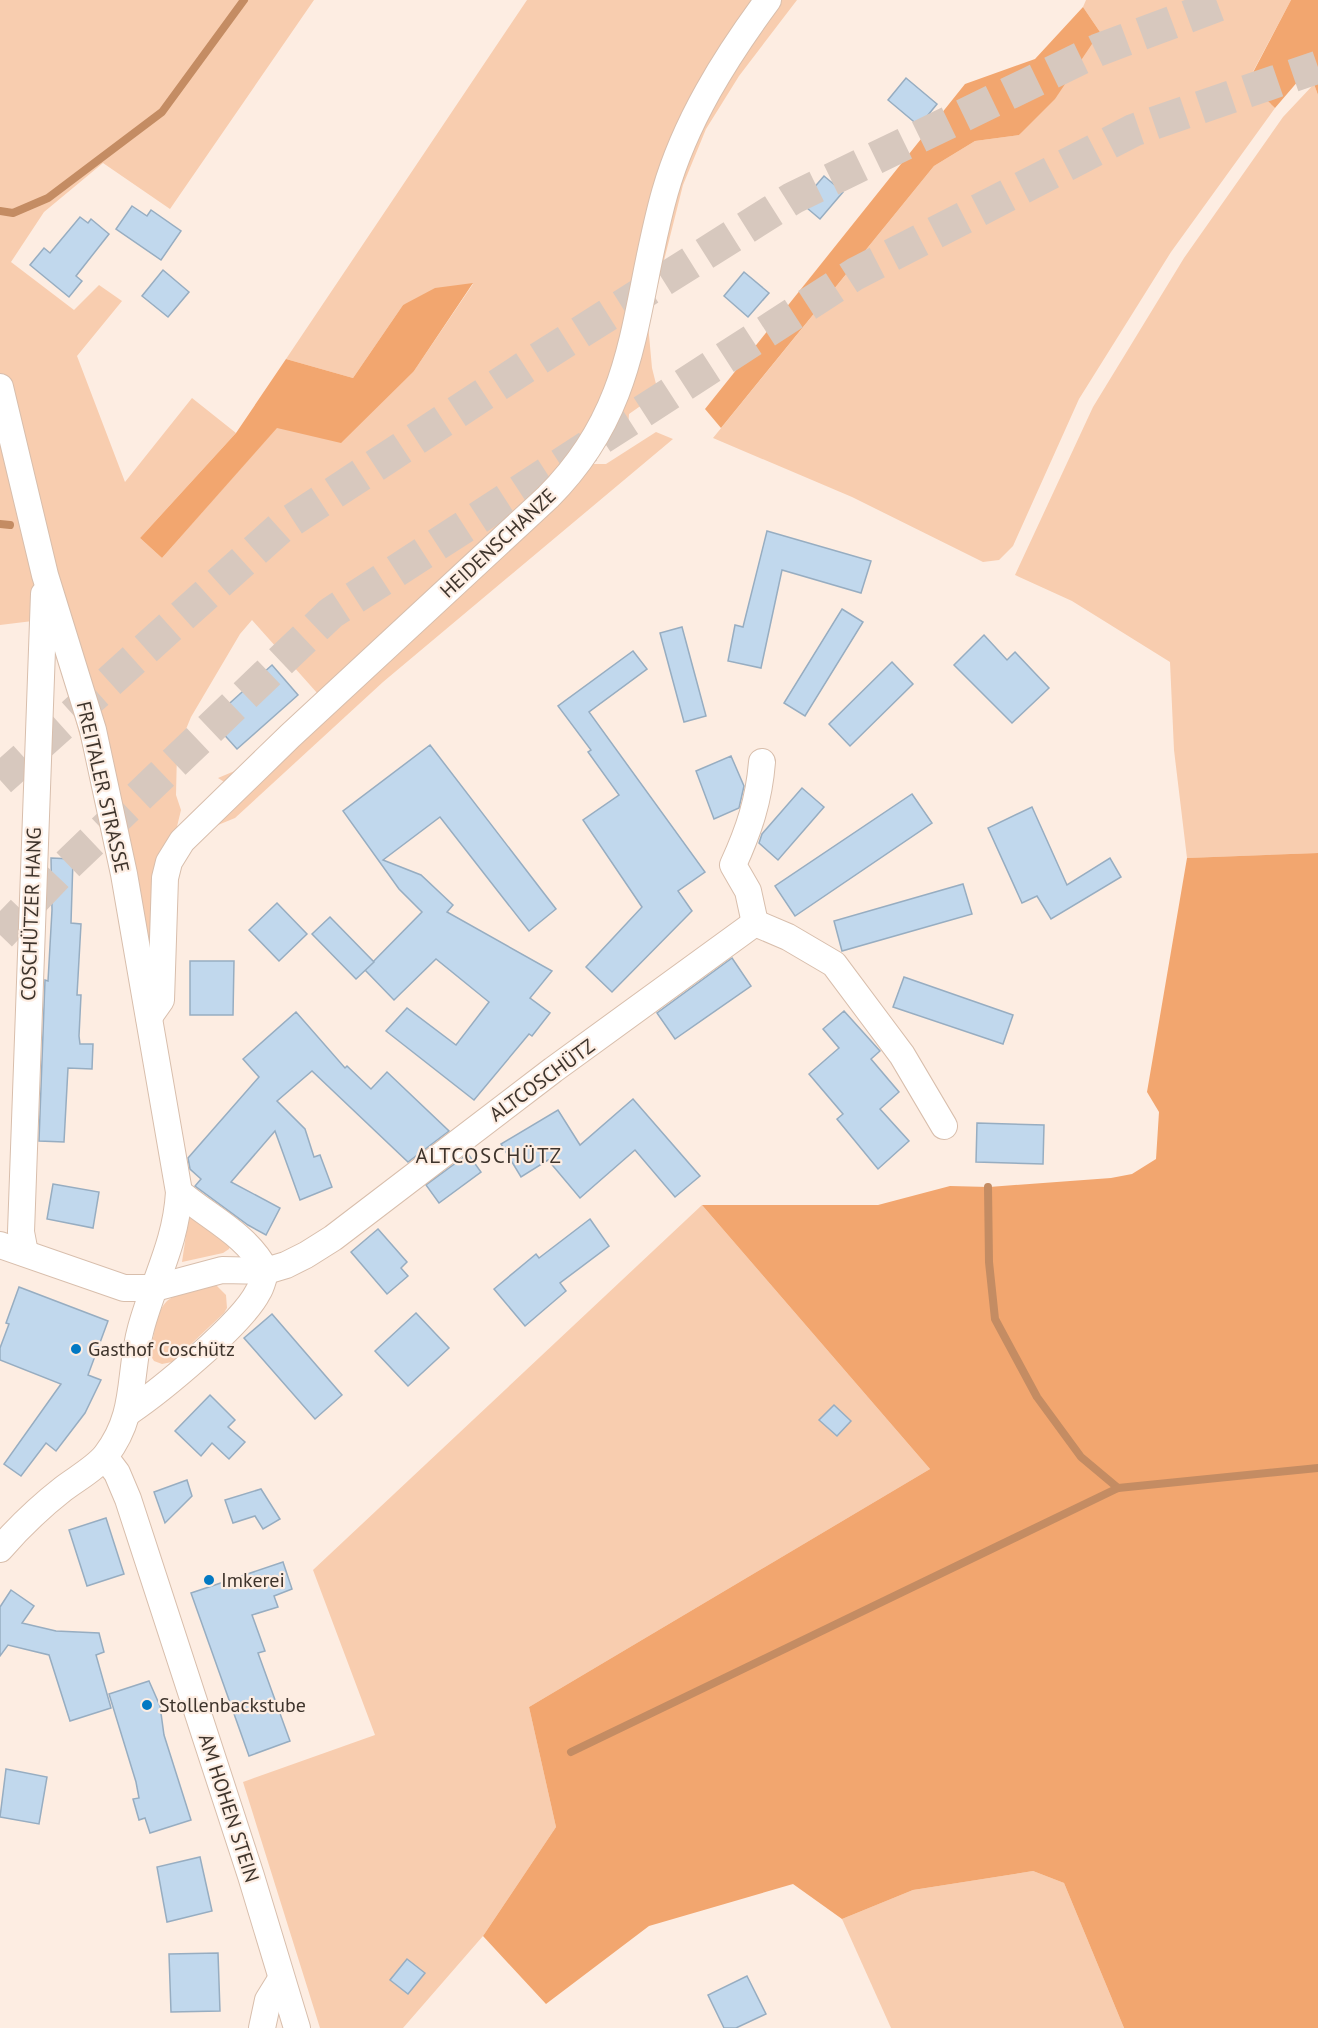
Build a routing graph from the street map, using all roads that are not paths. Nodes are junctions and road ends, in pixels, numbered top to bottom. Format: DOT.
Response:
graph roads {
  1 [pos="768,0"];
  2 [pos="0,387"];
  3 [pos="45,575"];
  4 [pos="762,762"];
  5 [pos="755,923"];
  6 [pos="149,1018"];
  7 [pos="944,1126"];
  8 [pos="179,1192"];
  9 [pos="0,1245"];
  10 [pos="25,1253"];
  11 [pos="266,1270"];
  12 [pos="155,1288"];
  13 [pos="129,1412"];
  14 [pos="105,1457"];
  15 [pos="0,1549"];
  16 [pos="281,1979"];
  17 [pos="262,2028"];
  18 [pos="297,2028"];
  1 -- 6 [label="street, HEIDENSCHANZE"];
  2 -- 3 [label="street, FREITALER STRASSE"];
  3 -- 6 [label="street, FREITALER STRASSE"];
  3 -- 10 [label="street, COSCHÜTZER HANG"];
  4 -- 5 [label="street"];
  5 -- 7 [label="street"];
  5 -- 11 [label="street, ALTCOSCHÜTZ"];
  6 -- 8 [label="street, FREITALER STRASSE"];
  8 -- 11 [label="street"];
  8 -- 12 [label="street"];
  9 -- 10 [label="street, ALTCOSCHÜTZ"];
  10 -- 12 [label="street, ALTCOSCHÜTZ"];
  11 -- 12 [label="street, ALTCOSCHÜTZ"];
  11 -- 13 [label="street"];
  12 -- 13 [label="street"];
  13 -- 14 [label="street"];
  14 -- 15 [label="street"];
  14 -- 16 [label="street, AM HOHEN STEIN"];
  16 -- 17 [label="street"];
  16 -- 18 [label="street, AM HOHEN STEIN"];
}
